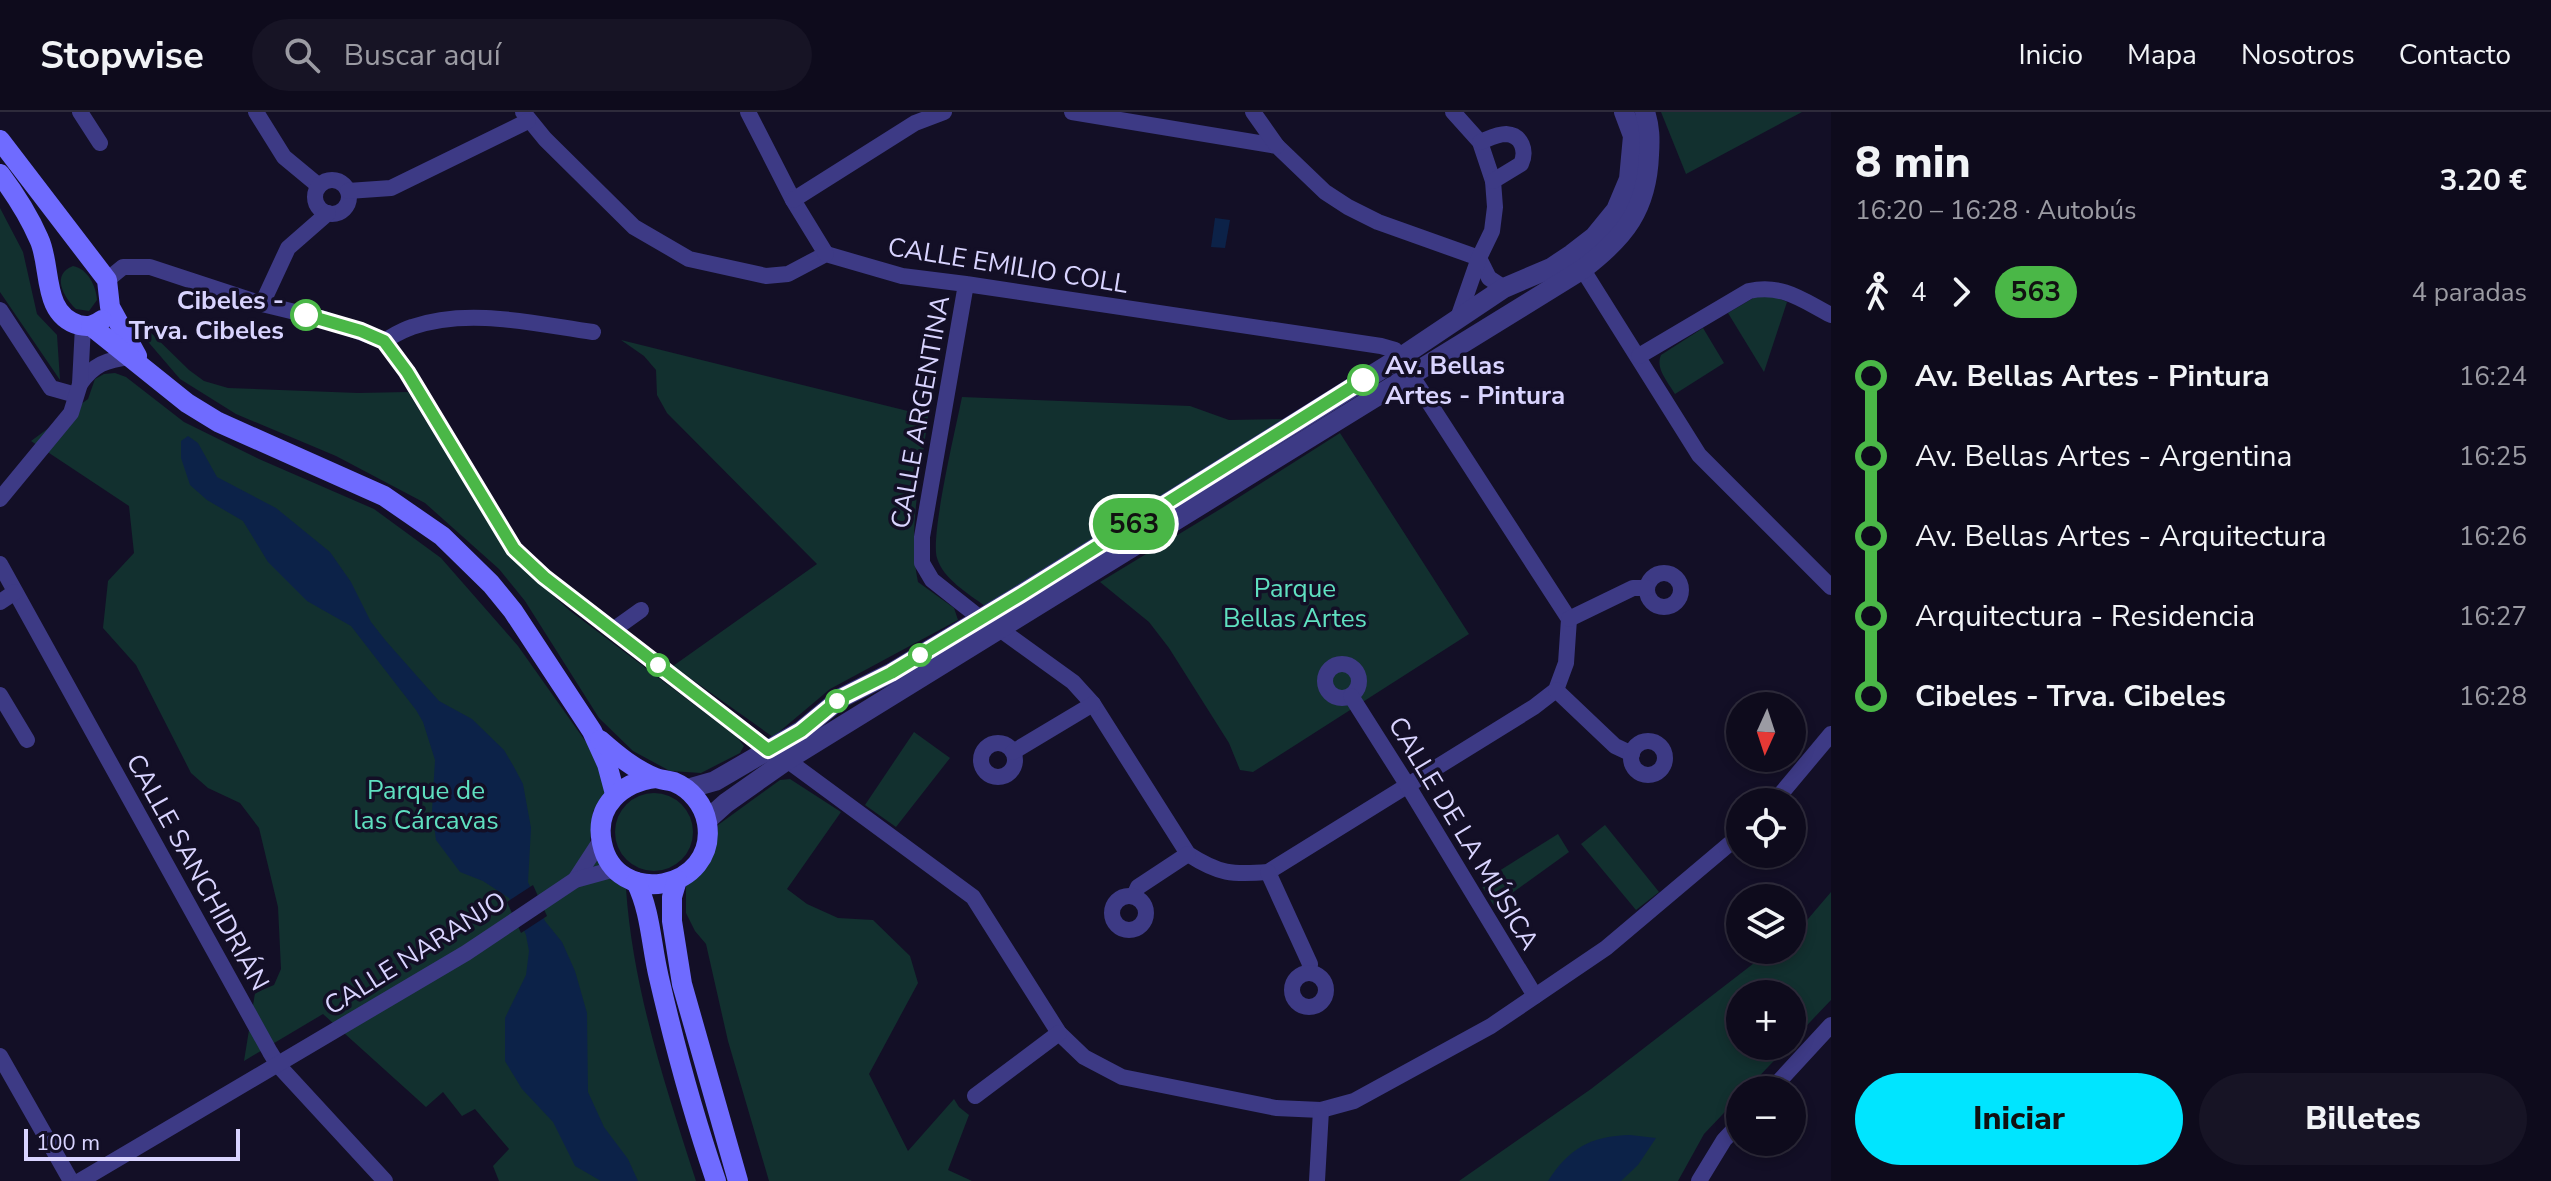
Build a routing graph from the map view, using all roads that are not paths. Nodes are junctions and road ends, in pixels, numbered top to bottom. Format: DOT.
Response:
graph roads {
  1 [pos="80,112"];
  2 [pos="256,112"];
  3 [pos="748,112"];
  4 [pos="944,112"];
  5 [pos="1072,112"];
  6 [pos="1253,112"];
  7 [pos="1453,112"];
  8 [pos="1624,112"];
  9 [pos="1645,112"];
  10 [pos="526,116"];
  11 [pos="911,118"];
  12 [pos="0,140"];
  13 [pos="1480,142"];
  14 [pos="100,143"];
  15 [pos="1277,146"];
  16 [pos="0,174"];
  17 [pos="1493,181"];
  18 [pos="319,186"];
  19 [pos="348,191"];
  20 [pos="793,200"];
  21 [pos="328,213"];
  22 [pos="826,254"];
  23 [pos="88,256"];
  24 [pos="1479,258"];
  25 [pos="1578,262"];
  26 [pos="48,271"];
  27 [pos="107,280"];
  28 [pos="966,284"];
  29 [pos="1504,288"];
  30 [pos="262,304"];
  31 [pos="110,307"];
  32 [pos="0,310"];
  33 [pos="1831,315"];
  34 [pos="1457,321"];
  35 [pos="87,326"];
  36 [pos="593,332"];
  37 [pos="384,341"];
  38 [pos="1639,356"];
  39 [pos="137,362"];
  40 [pos="1406,365"];
  41 [pos="78,390"];
  42 [pos="0,499"];
  43 [pos="0,564"];
  44 [pos="1831,587"];
  45 [pos="1647,588"];
  46 [pos="15,592"];
  47 [pos="0,602"];
  48 [pos="641,610"];
  49 [pos="980,618"];
  50 [pos="1569,619"];
  51 [pos="613,630"];
  52 [pos="1001,630"];
  53 [pos="1556,690"];
  54 [pos="0,695"];
  55 [pos="1351,696"];
  56 [pos="1093,704"];
  57 [pos="592,731"];
  58 [pos="1831,734"];
  59 [pos="27,740"];
  60 [pos="768,750"];
  61 [pos="1013,752"];
  62 [pos="1632,754"];
  63 [pos="787,760"];
  64 [pos="656,778"];
  65 [pos="1408,786"];
  66 [pos="1786,788"];
  67 [pos="687,789"];
  68 [pos="615,794"];
  69 [pos="707,820"];
  70 [pos="601,840"];
  71 [pos="1726,847"];
  72 [pos="1188,854"];
  73 [pos="615,869"];
  74 [pos="1268,872"];
  75 [pos="575,880"];
  76 [pos="677,880"];
  77 [pos="636,882"];
  78 [pos="1134,896"];
  79 [pos="1309,973"];
  80 [pos="1535,996"];
  81 [pos="1831,1025"];
  82 [pos="1059,1033"];
  83 [pos="0,1056"];
  84 [pos="278,1065"];
  85 [pos="1784,1076"];
  86 [pos="975,1096"];
  87 [pos="1321,1110"];
  88 [pos="1726,1138"];
  89 [pos="71,1181"];
  90 [pos="80,1181"];
  91 [pos="385,1181"];
  92 [pos="716,1181"];
  93 [pos="738,1181"];
  94 [pos="1317,1181"];
  95 [pos="1699,1181"];
  1 -- 14 [label="street"];
  2 -- 18 [label="street"];
  3 -- 20 [label="street"];
  4 -- 11 [label="street"];
  5 -- 15 [label="street"];
  6 -- 15 [label="street"];
  7 -- 13 [label="street"];
  8 -- 25 [label="street"];
  9 -- 25 [label="street"];
  10 -- 19 [label="street"];
  10 -- 22 [label="street"];
  11 -- 20 [label="street"];
  12 -- 23 [label="main road"];
  13 -- 17 [label="street"];
  13 -- 17 [label="street"];
  15 -- 24 [label="street"];
  16 -- 26 [label="main road"];
  17 -- 24 [label="street"];
  18 -- 19 [label="street"];
  18 -- 21 [label="street"];
  19 -- 21 [label="street"];
  20 -- 22 [label="street"];
  21 -- 30 [label="street"];
  22 -- 28 [label="street, CALLE EMILIO COLL"];
  23 -- 26 [label="main road"];
  23 -- 27 [label="main road"];
  24 -- 29 [label="street"];
  24 -- 34 [label="street"];
  25 -- 29 [label="street"];
  25 -- 38 [label="street"];
  25 -- 40 [label="street"];
  26 -- 35 [label="main road"];
  27 -- 30 [label="street"];
  27 -- 31 [label="main road"];
  28 -- 40 [label="street, CALLE EMILIO COLL"];
  28 -- 49 [label="street, CALLE ARGENTINA"];
  29 -- 34 [label="street"];
  30 -- 37 [label="street"];
  31 -- 35 [label="main road"];
  31 -- 39 [label="main road"];
  32 -- 41 [label="street"];
  33 -- 38 [label="street"];
  34 -- 40 [label="street"];
  35 -- 39 [label="main road"];
  35 -- 41 [label="street"];
  36 -- 37 [label="street"];
  37 -- 51 [label="street"];
  38 -- 44 [label="street"];
  39 -- 41 [label="street"];
  39 -- 57 [label="main road"];
  40 -- 49 [label="street"];
  40 -- 50 [label="street"];
  40 -- 52 [label="street"];
  41 -- 42 [label="street"];
  43 -- 46 [label="street, CALLE SANCHIDRIÁN"];
  45 -- 50 [label="street"];
  46 -- 47 [label="street"];
  46 -- 84 [label="street, CALLE SANCHIDRIÁN"];
  48 -- 51 [label="street"];
  49 -- 52 [label="street"];
  49 -- 60 [label="street"];
  50 -- 53 [label="street"];
  51 -- 60 [label="street"];
  52 -- 56 [label="street"];
  52 -- 63 [label="street"];
  53 -- 62 [label="street"];
  53 -- 65 [label="street"];
  54 -- 59 [label="street"];
  55 -- 65 [label="street, CALLE DE LA MÚSICA"];
  56 -- 61 [label="street"];
  56 -- 72 [label="street"];
  57 -- 64 [label="main road"];
  57 -- 68 [label="main road"];
  58 -- 66 [label="street"];
  60 -- 67 [label="street"];
  63 -- 69 [label="street"];
  63 -- 82 [label="street"];
  64 -- 67 [label="main road"];
  64 -- 68 [label="main road"];
  65 -- 74 [label="street"];
  65 -- 80 [label="street, CALLE DE LA MÚSICA"];
  67 -- 69 [label="main road"];
  68 -- 70 [label="main road"];
  69 -- 76 [label="main road"];
  70 -- 73 [label="main road"];
  70 -- 75 [label="street, CALLE NARANJO"];
  71 -- 80 [label="street"];
  72 -- 74 [label="street"];
  72 -- 78 [label="street"];
  73 -- 75 [label="street, CALLE NARANJO"];
  73 -- 77 [label="main road"];
  74 -- 79 [label="street"];
  75 -- 84 [label="street, CALLE NARANJO"];
  76 -- 77 [label="main road"];
  76 -- 93 [label="main road"];
  77 -- 92 [label="main road"];
  80 -- 87 [label="street"];
  81 -- 85 [label="street"];
  82 -- 86 [label="street"];
  82 -- 87 [label="street"];
  83 -- 89 [label="street"];
  84 -- 90 [label="street, CALLE NARANJO"];
  84 -- 91 [label="street, CALLE SANCHIDRIÁN"];
  87 -- 94 [label="street"];
  88 -- 95 [label="street"];
}
